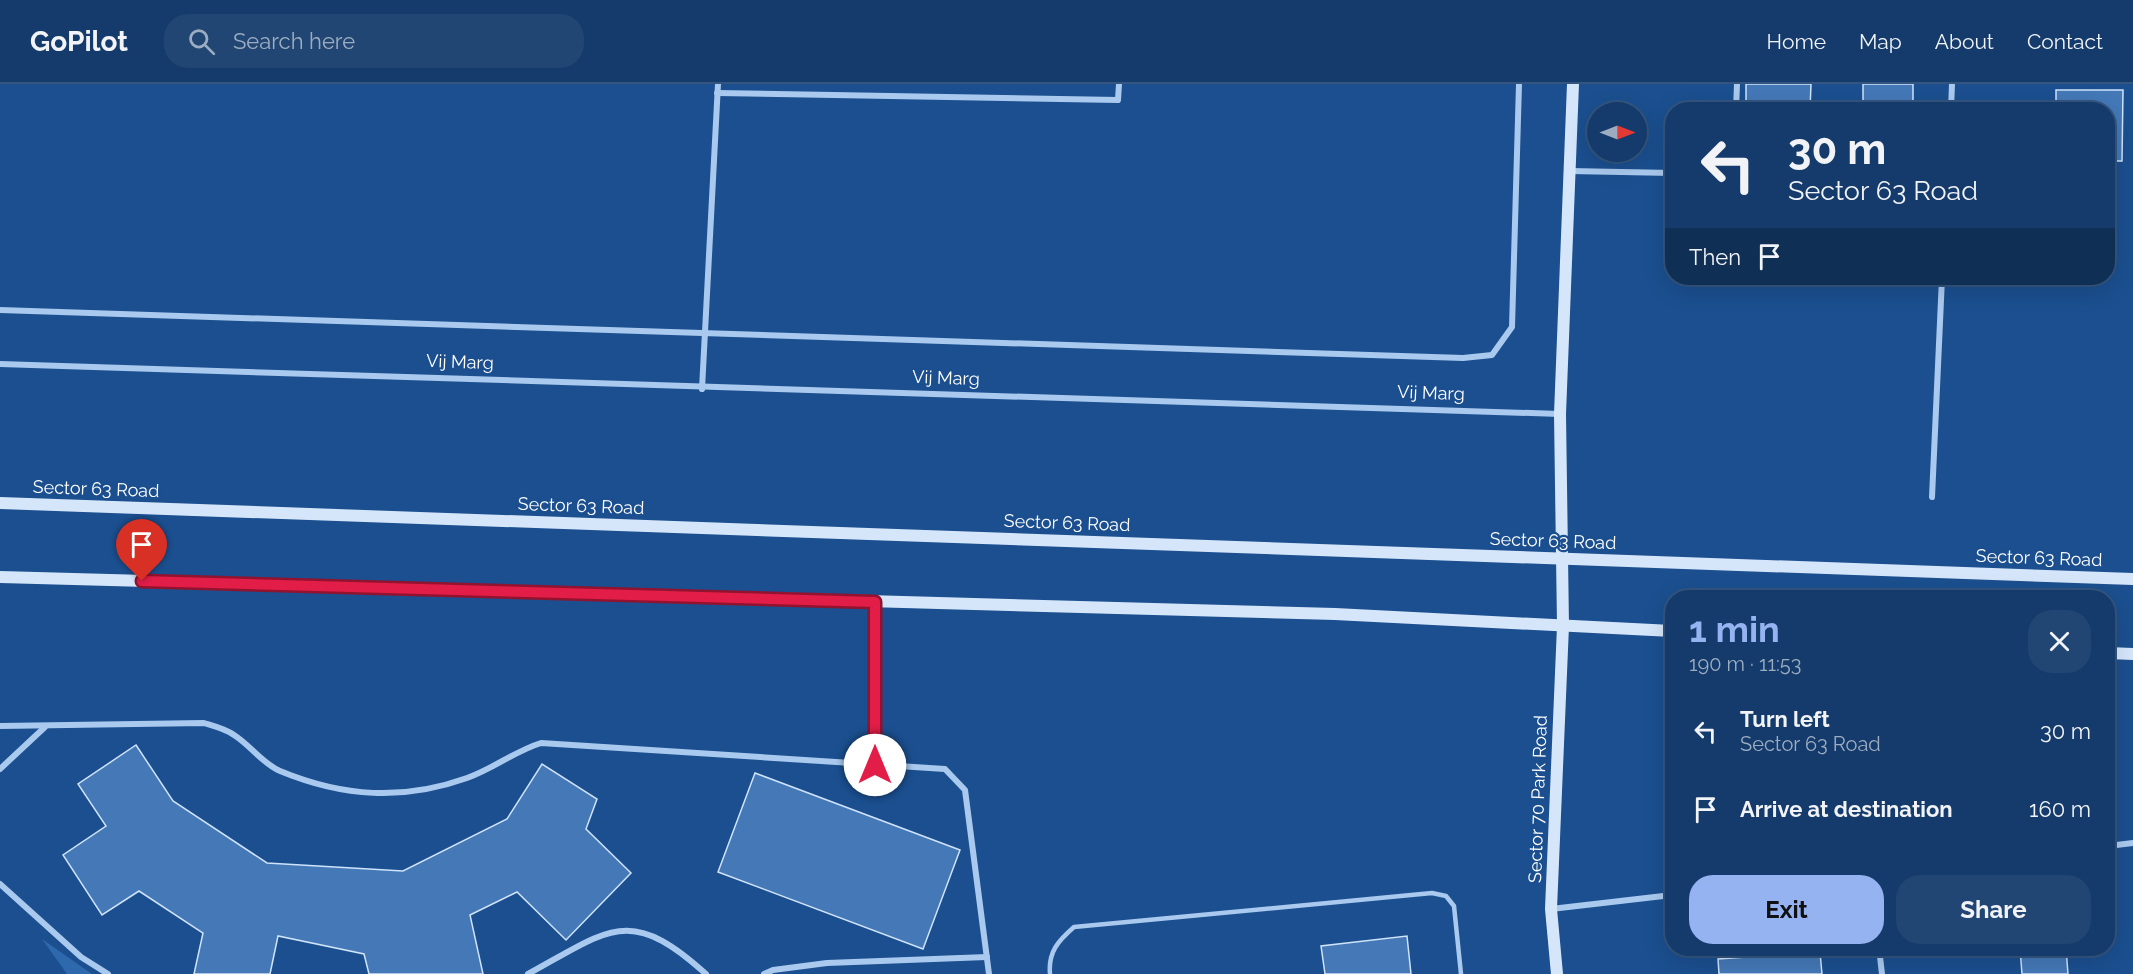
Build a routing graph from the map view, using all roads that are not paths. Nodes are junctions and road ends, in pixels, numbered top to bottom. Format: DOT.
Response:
graph roads {
  1 [pos="718,84"];
  2 [pos="1119,84"];
  3 [pos="1519,84"];
  4 [pos="1573,84"];
  5 [pos="1737,84"];
  6 [pos="1952,84"];
  7 [pos="717,93"];
  8 [pos="1736,102"];
  9 [pos="1951,102"];
  10 [pos="1570,171"];
  11 [pos="1665,173"];
  12 [pos="1942,285"];
  13 [pos="0,310"];
  14 [pos="704,331"];
  15 [pos="0,364"];
  16 [pos="702,388"];
  17 [pos="1560,414"];
  18 [pos="1932,497"];
  19 [pos="0,503"];
  20 [pos="1561,559"];
  21 [pos="0,577"];
  22 [pos="2133,579"];
  23 [pos="875,602"];
  24 [pos="1563,626"];
  25 [pos="1665,631"];
  26 [pos="2115,653"];
  27 [pos="2133,654"];
  28 [pos="0,726"];
  29 [pos="45,726"];
  30 [pos="875,765"];
  31 [pos="0,769"];
  32 [pos="2133,843"];
  33 [pos="2115,845"];
  34 [pos="0,884"];
  35 [pos="1665,896"];
  36 [pos="1551,909"];
  37 [pos="1880,956"];
  38 [pos="987,957"];
  39 [pos="108,974"];
  40 [pos="528,974"];
  41 [pos="706,974"];
  42 [pos="764,974"];
  43 [pos="989,974"];
  44 [pos="1050,974"];
  45 [pos="1461,974"];
  46 [pos="1557,974"];
  47 [pos="1882,974"];
  1 -- 7 [label="street"];
  2 -- 7 [label="street"];
  3 -- 14 [label="street"];
  4 -- 10 [label="street"];
  5 -- 8 [label="street"];
  6 -- 9 [label="street"];
  7 -- 14 [label="street"];
  10 -- 11 [label="street"];
  10 -- 17 [label="street"];
  12 -- 18 [label="street"];
  13 -- 14 [label="street"];
  14 -- 16 [label="street"];
  15 -- 16 [label="street, Vij Marg"];
  16 -- 17 [label="street, Vij Marg"];
  17 -- 20 [label="street, Sector 70 Park Road"];
  19 -- 20 [label="street, Sector 63 Road"];
  20 -- 22 [label="street, Sector 63 Road"];
  20 -- 24 [label="street, Sector 70 Park Road"];
  21 -- 23 [label="street"];
  23 -- 24 [label="street"];
  23 -- 30 [label="street"];
  24 -- 25 [label="street"];
  24 -- 36 [label="street, Sector 70 Park Road"];
  26 -- 27 [label="street"];
  28 -- 29 [label="street"];
  29 -- 30 [label="street"];
  29 -- 31 [label="street"];
  30 -- 38 [label="street"];
  32 -- 33 [label="street"];
  34 -- 39 [label="street"];
  35 -- 36 [label="street"];
  36 -- 46 [label="street, Sector 70 Park Road"];
  37 -- 47 [label="street"];
  38 -- 42 [label="street"];
  38 -- 43 [label="street"];
  40 -- 41 [label="street"];
  44 -- 45 [label="lane"];
}
